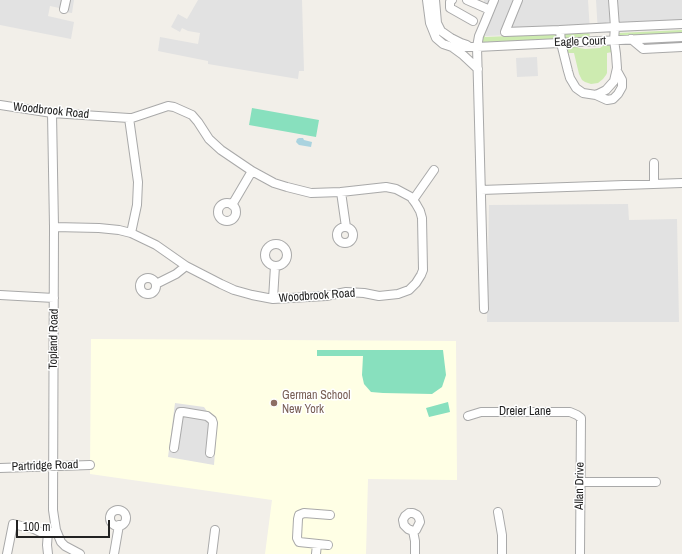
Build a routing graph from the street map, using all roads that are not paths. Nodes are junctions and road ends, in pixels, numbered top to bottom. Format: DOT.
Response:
graph roads {
  1 [pos="66,0"];
  2 [pos="427,0"];
  3 [pos="435,0"];
  4 [pos="452,0"];
  5 [pos="467,0"];
  6 [pos="494,0"];
  7 [pos="518,0"];
  8 [pos="613,0"];
  9 [pos="64,9"];
  10 [pos="490,10"];
  11 [pos="472,21"];
  12 [pos="682,24"];
  13 [pos="615,27"];
  14 [pos="560,30"];
  15 [pos="682,37"];
  16 [pos="614,40"];
  17 [pos="631,40"];
  18 [pos="561,43"];
  19 [pos="452,47"];
  20 [pos="477,47"];
  21 [pos="682,47"];
  22 [pos="478,69"];
  23 [pos="617,70"];
  24 [pos="596,95"];
  25 [pos="0,105"];
  26 [pos="52,112"];
  27 [pos="128,118"];
  28 [pos="654,163"];
  29 [pos="434,170"];
  30 [pos="252,171"];
  31 [pos="682,183"];
  32 [pos="654,184"];
  33 [pos="481,190"];
  34 [pos="341,192"];
  35 [pos="413,200"];
  36 [pos="232,205"];
  37 [pos="54,227"];
  38 [pos="346,227"];
  39 [pos="130,233"];
  40 [pos="186,266"];
  41 [pos="275,266"];
  42 [pos="156,284"];
  43 [pos="0,295"];
  44 [pos="54,298"];
  45 [pos="273,298"];
  46 [pos="484,309"];
  47 [pos="468,416"];
  48 [pos="581,418"];
  49 [pos="174,448"];
  50 [pos="210,453"];
  51 [pos="90,465"];
  52 [pos="54,466"];
  53 [pos="0,468"];
  54 [pos="581,482"];
  55 [pos="656,482"];
  56 [pos="498,512"];
  57 [pos="330,515"];
  58 [pos="119,525"];
  59 [pos="215,530"];
  60 [pos="52,531"];
  61 [pos="413,531"];
  62 [pos="316,544"];
  63 [pos="328,545"];
  64 [pos="7,554"];
  65 [pos="48,554"];
  66 [pos="80,554"];
  67 [pos="114,554"];
  68 [pos="212,554"];
  69 [pos="316,554"];
  70 [pos="415,554"];
  71 [pos="502,554"];
  72 [pos="580,554"];
  1 -- 9 [label="street"];
  2 -- 19 [label="street"];
  3 -- 20 [label="street, Eagle Court"];
  4 -- 11 [label="street"];
  5 -- 10 [label="street"];
  6 -- 10 [label="street"];
  7 -- 14 [label="street"];
  8 -- 13 [label="street"];
  10 -- 20 [label="street"];
  12 -- 13 [label="street"];
  13 -- 14 [label="street"];
  13 -- 16 [label="street"];
  14 -- 18 [label="street"];
  15 -- 17 [label="street, Eagle Court"];
  16 -- 17 [label="street, Eagle Court"];
  16 -- 18 [label="street, Eagle Court"];
  16 -- 23 [label="street"];
  17 -- 21 [label="street"];
  18 -- 20 [label="street, Eagle Court"];
  18 -- 24 [label="street"];
  19 -- 20 [label="street, Eagle Court"];
  19 -- 22 [label="street"];
  20 -- 22 [label="street"];
  22 -- 33 [label="street"];
  23 -- 24 [label="street"];
  23 -- 24 [label="street"];
  25 -- 26 [label="street, Woodbrook Road"];
  26 -- 27 [label="street, Woodbrook Road"];
  26 -- 37 [label="street, Topland Road"];
  27 -- 30 [label="street, Woodbrook Road"];
  27 -- 39 [label="street"];
  28 -- 32 [label="street"];
  29 -- 35 [label="street"];
  30 -- 34 [label="street, Woodbrook Road"];
  30 -- 36 [label="street"];
  31 -- 32 [label="street"];
  32 -- 33 [label="street"];
  33 -- 46 [label="street"];
  34 -- 35 [label="street, Woodbrook Road"];
  34 -- 38 [label="street"];
  35 -- 45 [label="street, Woodbrook Road"];
  37 -- 39 [label="street, Woodbrook Road"];
  37 -- 44 [label="street, Topland Road"];
  39 -- 40 [label="street, Woodbrook Road"];
  40 -- 42 [label="street"];
  40 -- 45 [label="street, Woodbrook Road"];
  41 -- 45 [label="street"];
  43 -- 44 [label="street"];
  44 -- 52 [label="street, Topland Road"];
  47 -- 48 [label="street, Dreier Lane"];
  48 -- 54 [label="street, Allan Drive"];
  49 -- 50 [label="street"];
  51 -- 52 [label="street, Partridge Road"];
  52 -- 53 [label="street, Partridge Road"];
  52 -- 60 [label="street, Topland Road"];
  54 -- 55 [label="street"];
  54 -- 72 [label="street, Allan Drive"];
  56 -- 71 [label="street"];
  57 -- 62 [label="street"];
  58 -- 67 [label="street"];
  59 -- 68 [label="street"];
  60 -- 64 [label="street"];
  60 -- 65 [label="street"];
  60 -- 66 [label="street, Topland Road"];
  61 -- 70 [label="street"];
  62 -- 63 [label="street"];
  62 -- 69 [label="street"];
}
